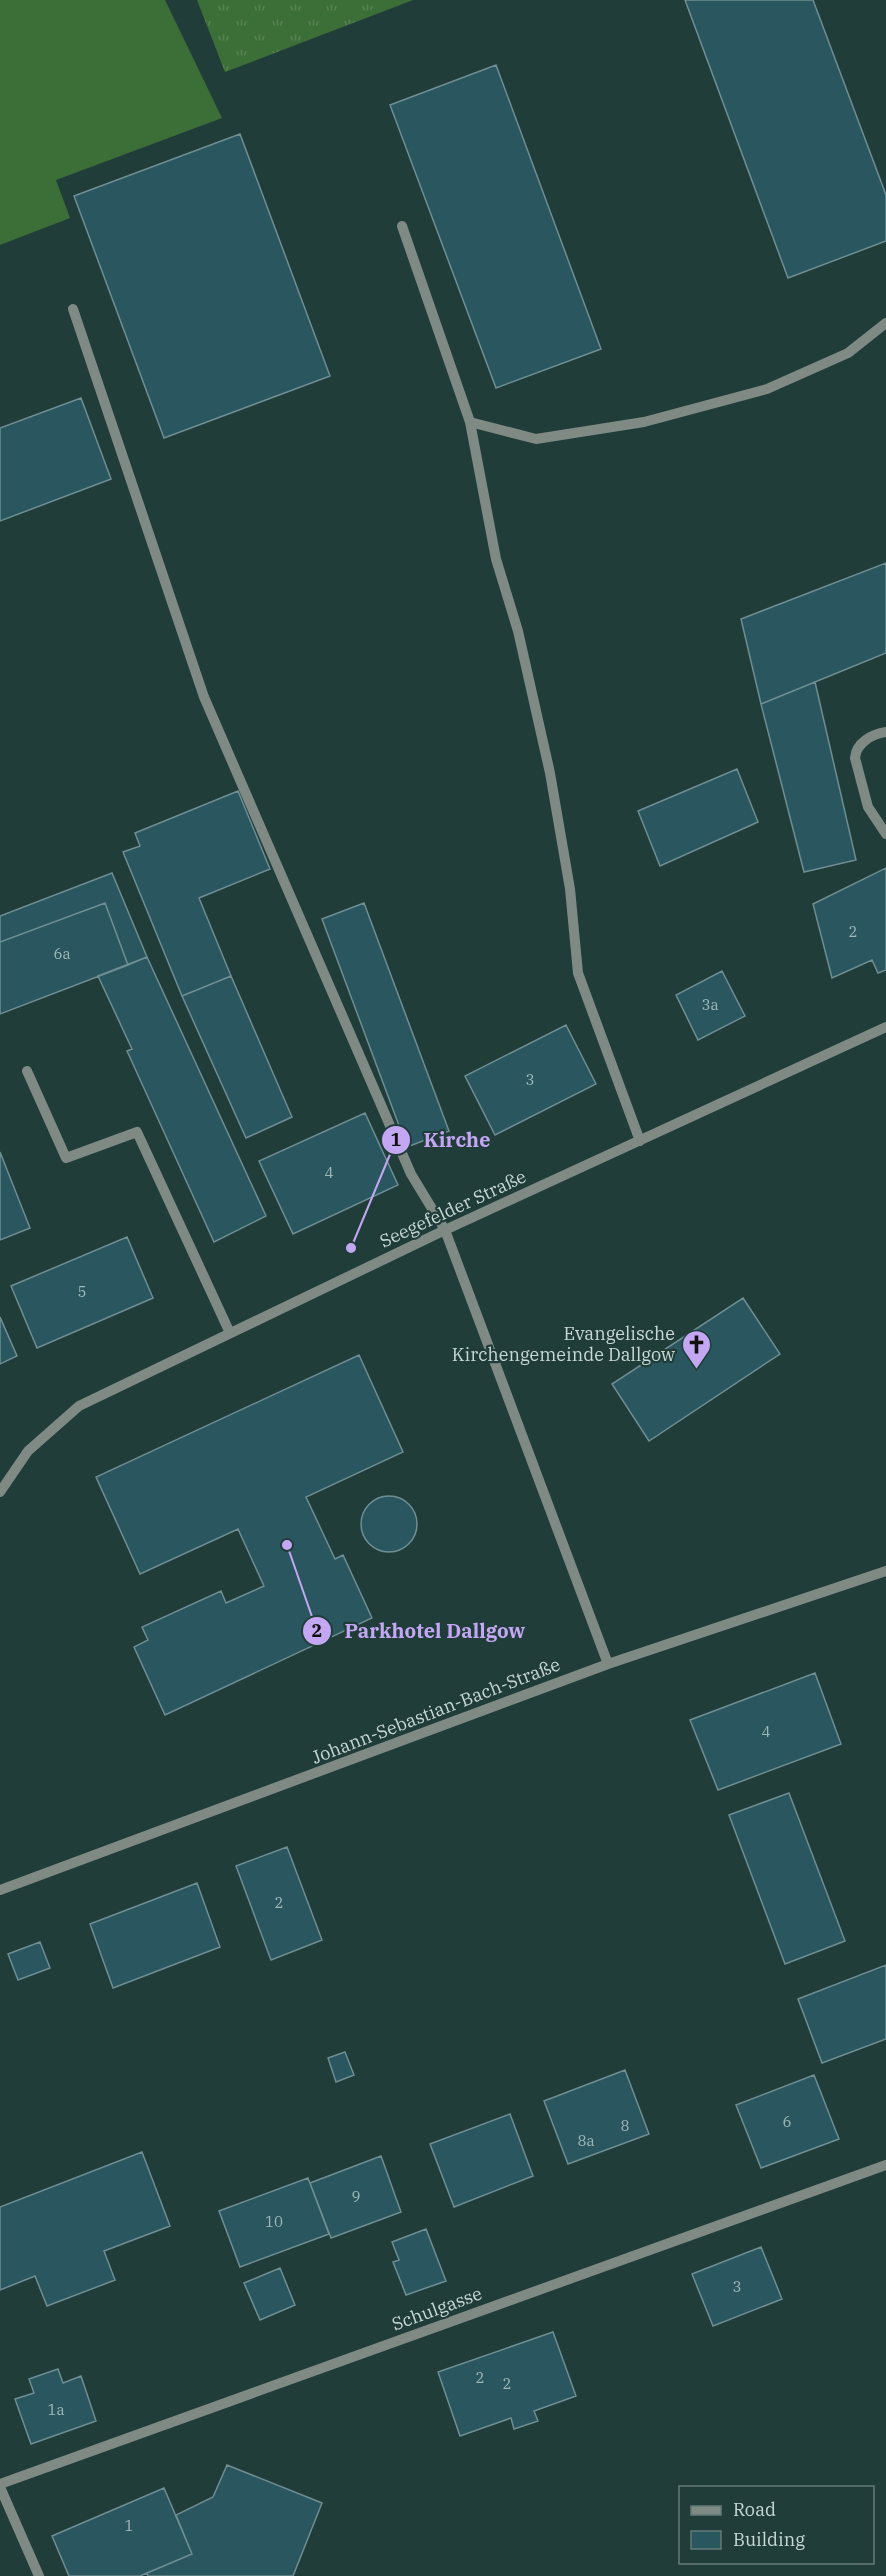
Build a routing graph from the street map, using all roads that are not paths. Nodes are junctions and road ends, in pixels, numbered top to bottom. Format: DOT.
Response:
graph roads {
  1 [pos="402,226"];
  2 [pos="74,309"];
  3 [pos="886,323"];
  4 [pos="470,422"];
  5 [pos="886,732"];
  6 [pos="886,834"];
  7 [pos="886,1027"];
  8 [pos="27,1071"];
  9 [pos="640,1141"];
  10 [pos="445,1230"];
  11 [pos="230,1333"];
  12 [pos="0,1492"];
  13 [pos="886,1571"];
  14 [pos="608,1664"];
  15 [pos="0,1890"];
  16 [pos="886,2165"];
  17 [pos="0,2485"];
  18 [pos="39,2576"];
  1 -- 4 [label="street"];
  2 -- 10 [label="street"];
  3 -- 4 [label="street"];
  4 -- 9 [label="street"];
  5 -- 6 [label="street"];
  7 -- 9 [label="street, Seegefelder Straße"];
  8 -- 11 [label="street"];
  9 -- 10 [label="street, Seegefelder Straße"];
  10 -- 11 [label="street, Seegefelder Straße"];
  10 -- 14 [label="street"];
  11 -- 12 [label="street, Seegefelder Straße"];
  13 -- 14 [label="street, Johann-Sebastian-Bach-Straße"];
  14 -- 15 [label="street, Johann-Sebastian-Bach-Straße"];
  16 -- 17 [label="street, Schulgasse"];
  17 -- 18 [label="street"];
}
